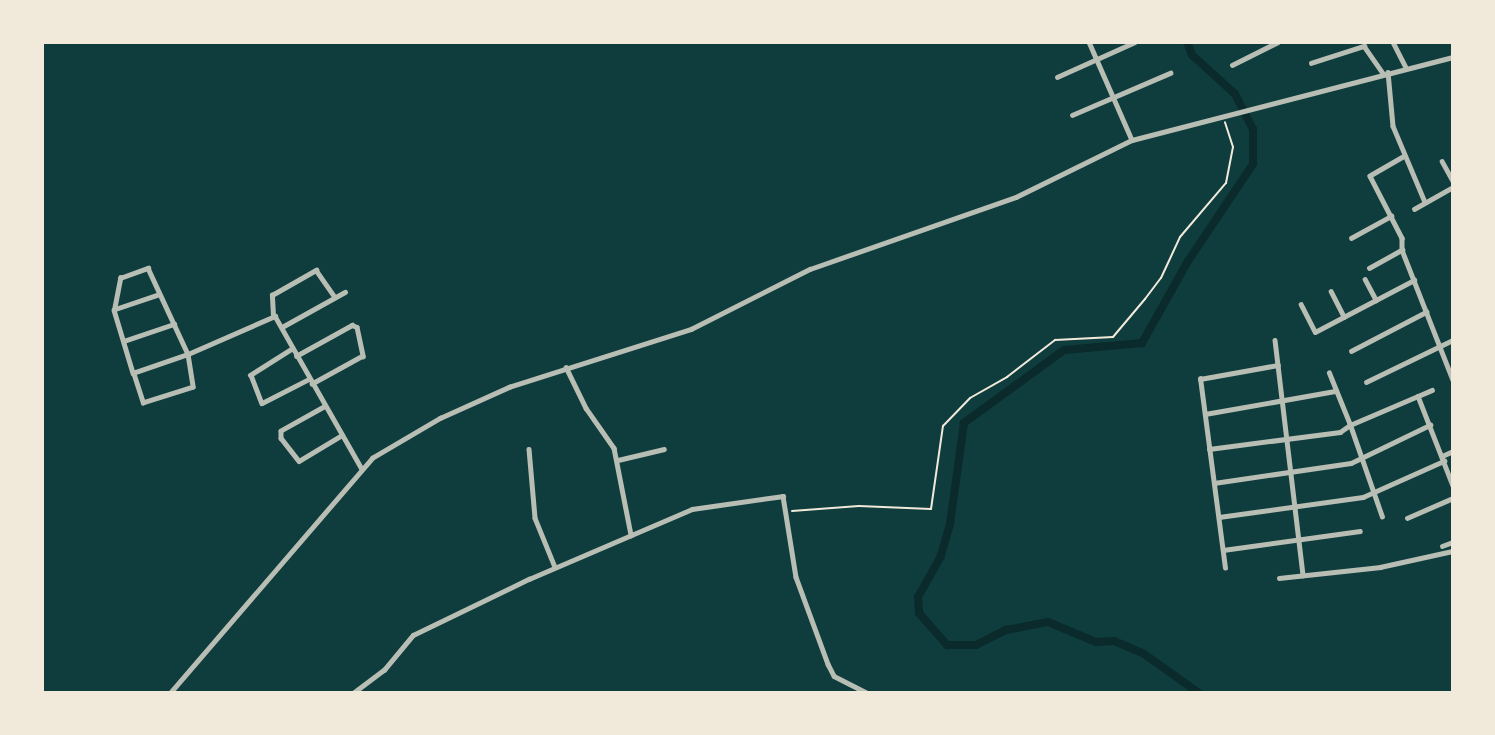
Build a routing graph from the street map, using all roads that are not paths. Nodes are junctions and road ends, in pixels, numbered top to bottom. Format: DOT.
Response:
graph roads {
  1 [pos="1089,42"];
  2 [pos="1135,42"];
  3 [pos="1278,42"];
  4 [pos="1393,42"];
  5 [pos="1265,45"];
  6 [pos="1453,57"];
  7 [pos="1097,60"];
  8 [pos="1311,63"];
  9 [pos="1232,65"];
  10 [pos="1406,68"];
  11 [pos="1170,73"];
  12 [pos="1386,73"];
  13 [pos="1057,77"];
  14 [pos="1114,97"];
  15 [pos="1072,116"];
  16 [pos="1132,140"];
  17 [pos="1404,158"];
  18 [pos="1442,161"];
  19 [pos="1453,181"];
  20 [pos="1453,187"];
  21 [pos="1425,202"];
  22 [pos="1414,209"];
  23 [pos="1391,216"];
  24 [pos="1351,238"];
  25 [pos="1402,250"];
  26 [pos="1369,268"];
  27 [pos="1365,279"];
  28 [pos="1414,279"];
  29 [pos="1331,291"];
  30 [pos="345,292"];
  31 [pos="158,295"];
  32 [pos="335,297"];
  33 [pos="1376,300"];
  34 [pos="1301,304"];
  35 [pos="114,310"];
  36 [pos="1426,312"];
  37 [pos="273,316"];
  38 [pos="1344,317"];
  39 [pos="174,324"];
  40 [pos="282,327"];
  41 [pos="1275,340"];
  42 [pos="1453,340"];
  43 [pos="124,341"];
  44 [pos="1439,346"];
  45 [pos="292,349"];
  46 [pos="1351,351"];
  47 [pos="188,354"];
  48 [pos="296,356"];
  49 [pos="1278,365"];
  50 [pos="566,368"];
  51 [pos="133,373"];
  52 [pos="1328,373"];
  53 [pos="309,379"];
  54 [pos="1453,380"];
  55 [pos="1366,382"];
  56 [pos="312,384"];
  57 [pos="1432,390"];
  58 [pos="1336,391"];
  59 [pos="1418,396"];
  60 [pos="1282,402"];
  61 [pos="324,407"];
  62 [pos="1205,414"];
  63 [pos="1350,425"];
  64 [pos="1430,425"];
  65 [pos="342,435"];
  66 [pos="1287,439"];
  67 [pos="530,449"];
  68 [pos="1209,449"];
  69 [pos="664,450"];
  70 [pos="1453,451"];
  71 [pos="1362,457"];
  72 [pos="1443,459"];
  73 [pos="618,460"];
  74 [pos="362,469"];
  75 [pos="1291,472"];
  76 [pos="1214,482"];
  77 [pos="1453,485"];
  78 [pos="1371,492"];
  79 [pos="1453,498"];
  80 [pos="1295,507"];
  81 [pos="1219,517"];
  82 [pos="1381,517"];
  83 [pos="1407,518"];
  84 [pos="1360,531"];
  85 [pos="631,535"];
  86 [pos="1299,540"];
  87 [pos="1453,542"];
  88 [pos="1442,546"];
  89 [pos="1223,550"];
  90 [pos="1453,551"];
  91 [pos="555,567"];
  92 [pos="1225,568"];
  93 [pos="1303,575"];
  94 [pos="1279,578"];
  95 [pos="170,693"];
  96 [pos="353,693"];
  97 [pos="867,693"];
  1 -- 7 [label="street"];
  2 -- 7 [label="street"];
  3 -- 5 [label="street"];
  4 -- 10 [label="street"];
  5 -- 9 [label="street"];
  6 -- 10 [label="street"];
  7 -- 13 [label="street"];
  7 -- 14 [label="street"];
  8 -- 12 [label="street"];
  10 -- 12 [label="street"];
  11 -- 14 [label="street"];
  12 -- 16 [label="street"];
  12 -- 17 [label="street"];
  14 -- 15 [label="street"];
  14 -- 16 [label="street"];
  16 -- 50 [label="street"];
  17 -- 21 [label="street"];
  17 -- 23 [label="street"];
  18 -- 19 [label="street"];
  20 -- 21 [label="street"];
  21 -- 22 [label="street"];
  23 -- 24 [label="street"];
  23 -- 25 [label="street"];
  25 -- 26 [label="street"];
  25 -- 28 [label="street"];
  27 -- 33 [label="street"];
  28 -- 33 [label="street"];
  28 -- 36 [label="street"];
  29 -- 38 [label="street"];
  30 -- 32 [label="street"];
  31 -- 35 [label="street"];
  31 -- 35 [label="street"];
  31 -- 39 [label="street"];
  32 -- 37 [label="street"];
  32 -- 40 [label="street"];
  33 -- 38 [label="street"];
  34 -- 38 [label="street"];
  35 -- 43 [label="street"];
  36 -- 44 [label="street"];
  36 -- 46 [label="street"];
  37 -- 40 [label="street"];
  37 -- 47 [label="street"];
  39 -- 43 [label="street"];
  39 -- 47 [label="street"];
  40 -- 45 [label="street"];
  41 -- 49 [label="street"];
  42 -- 44 [label="street"];
  43 -- 51 [label="street"];
  44 -- 54 [label="street"];
  44 -- 55 [label="street"];
  45 -- 48 [label="street"];
  45 -- 53 [label="street"];
  47 -- 51 [label="street"];
  47 -- 51 [label="street"];
  48 -- 53 [label="street"];
  48 -- 56 [label="street"];
  49 -- 60 [label="street"];
  49 -- 62 [label="street"];
  50 -- 73 [label="street"];
  50 -- 74 [label="street"];
  52 -- 58 [label="street"];
  53 -- 56 [label="street"];
  56 -- 61 [label="street"];
  57 -- 59 [label="street"];
  58 -- 60 [label="street"];
  58 -- 63 [label="street"];
  59 -- 63 [label="street"];
  59 -- 64 [label="street"];
  60 -- 62 [label="street"];
  60 -- 66 [label="street"];
  61 -- 65 [label="street"];
  61 -- 65 [label="street"];
  62 -- 68 [label="street"];
  63 -- 66 [label="street"];
  63 -- 71 [label="street"];
  64 -- 71 [label="street"];
  64 -- 72 [label="street"];
  65 -- 74 [label="street"];
  66 -- 68 [label="street"];
  66 -- 75 [label="street"];
  67 -- 91 [label="street"];
  68 -- 76 [label="street"];
  69 -- 73 [label="street"];
  70 -- 72 [label="street"];
  71 -- 75 [label="street"];
  71 -- 78 [label="street"];
  72 -- 77 [label="street"];
  72 -- 78 [label="street"];
  73 -- 85 [label="street"];
  74 -- 95 [label="street"];
  75 -- 76 [label="street"];
  75 -- 80 [label="street"];
  76 -- 81 [label="street"];
  78 -- 80 [label="street"];
  78 -- 82 [label="street"];
  79 -- 83 [label="street"];
  80 -- 81 [label="street"];
  80 -- 86 [label="street"];
  81 -- 89 [label="street"];
  84 -- 86 [label="street"];
  85 -- 91 [label="street"];
  85 -- 97 [label="street"];
  86 -- 89 [label="street"];
  86 -- 93 [label="street"];
  87 -- 88 [label="street"];
  89 -- 92 [label="street"];
  90 -- 93 [label="street"];
  91 -- 96 [label="street"];
  93 -- 94 [label="street"];
}
